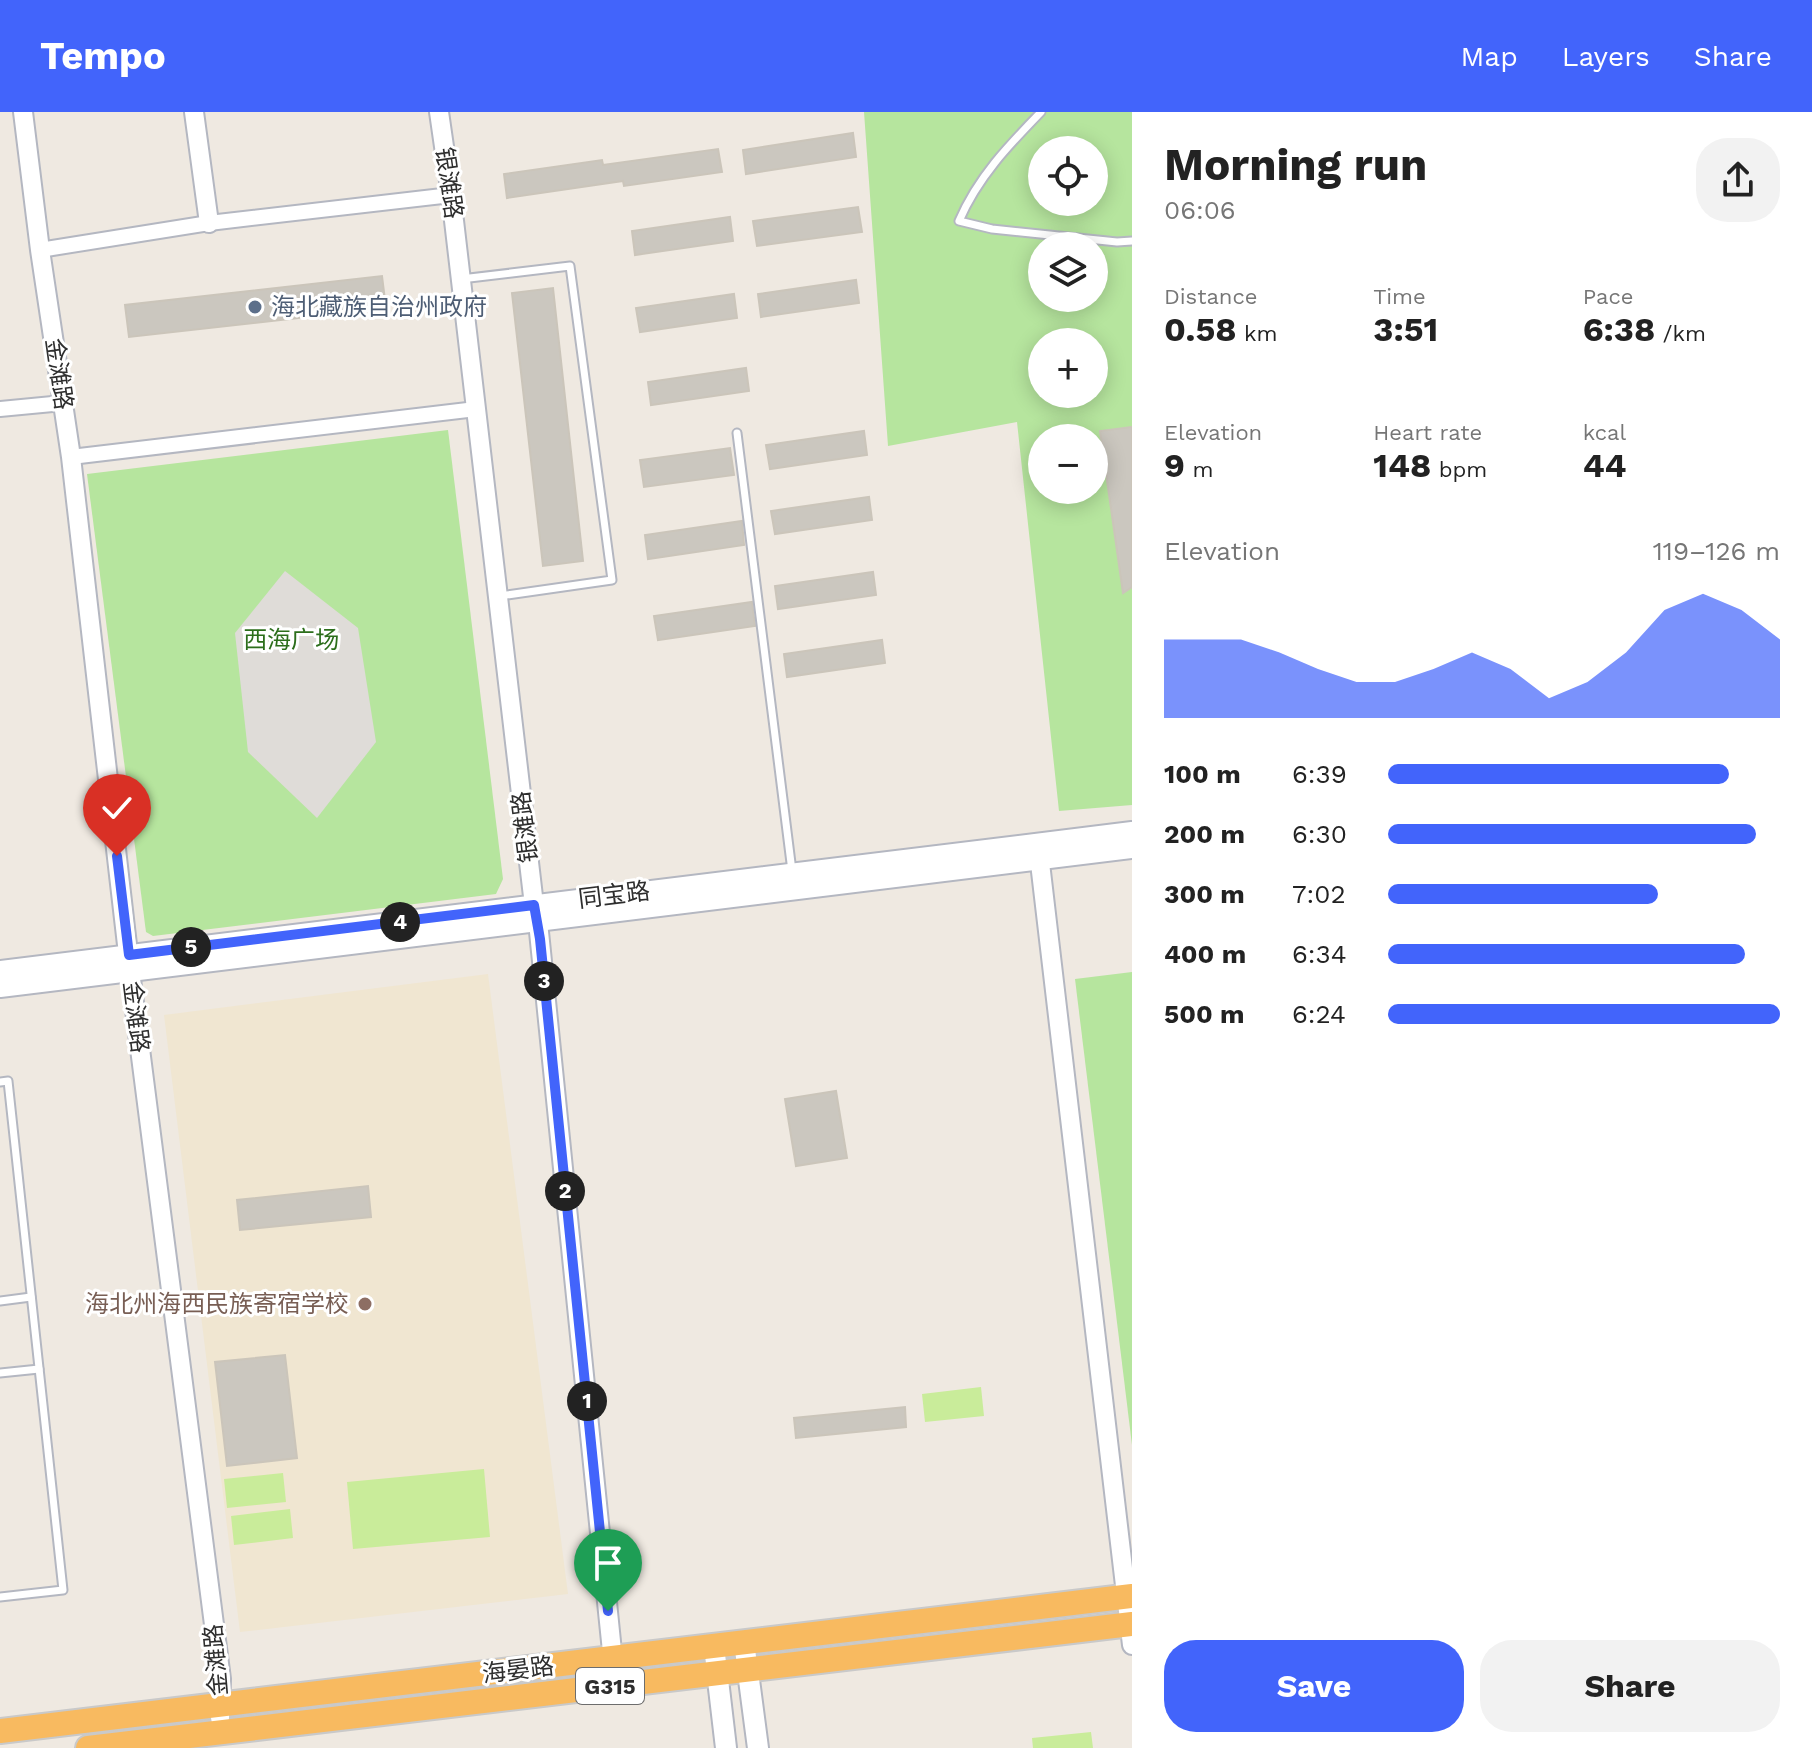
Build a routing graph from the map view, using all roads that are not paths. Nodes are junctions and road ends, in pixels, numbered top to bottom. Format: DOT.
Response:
graph roads {
  1 [pos="23,112"];
  2 [pos="194,112"];
  3 [pos="439,112"];
  4 [pos="1041,112"];
  5 [pos="451,195"];
  6 [pos="209,223"];
  7 [pos="1132,241"];
  8 [pos="40,250"];
  9 [pos="461,279"];
  10 [pos="63,403"];
  11 [pos="0,409"];
  12 [pos="476,409"];
  13 [pos="737,433"];
  14 [pos="71,457"];
  15 [pos="498,596"];
  16 [pos="1132,832"];
  17 [pos="1132,848"];
  18 [pos="1039,851"];
  19 [pos="792,873"];
  20 [pos="536,914"];
  21 [pos="129,963"];
  22 [pos="0,971"];
  23 [pos="0,987"];
  24 [pos="0,1082"];
  25 [pos="31,1297"];
  26 [pos="0,1301"];
  27 [pos="39,1369"];
  28 [pos="0,1373"];
  29 [pos="0,1597"];
  30 [pos="1129,1597"];
  31 [pos="1131,1631"];
  32 [pos="744,1642"];
  33 [pos="714,1646"];
  34 [pos="613,1658"];
  35 [pos="748,1670"];
  36 [pos="717,1674"];
  37 [pos="616,1686"];
  38 [pos="220,1706"];
  39 [pos="0,1731"];
  40 [pos="221,1733"];
  41 [pos="88,1748"];
  42 [pos="726,1748"];
  43 [pos="758,1748"];
  1 -- 8 [label="street, 金滩路"];
  2 -- 6 [label="street"];
  3 -- 5 [label="street, 银滩路"];
  4 -- 7 [label="lane"];
  5 -- 6 [label="street"];
  5 -- 9 [label="street, 银滩路"];
  6 -- 8 [label="street"];
  8 -- 10 [label="street, 金滩路"];
  9 -- 12 [label="street, 银滩路"];
  9 -- 15 [label="lane"];
  10 -- 11 [label="street"];
  10 -- 14 [label="street, 金滩路"];
  12 -- 14 [label="street"];
  12 -- 15 [label="street, 银滩路"];
  13 -- 19 [label="lane"];
  14 -- 21 [label="street, 金滩路"];
  15 -- 20 [label="street, 银滩路"];
  16 -- 18 [label="main road, 同宝路"];
  17 -- 18 [label="main road, 同宝路"];
  18 -- 19 [label="main road, 同宝路"];
  18 -- 20 [label="main road, 同宝路"];
  18 -- 30 [label="street"];
  19 -- 20 [label="main road, 同宝路"];
  20 -- 21 [label="main road, 同宝路"];
  20 -- 34 [label="street, 银滩路"];
  21 -- 22 [label="main road, 同宝路"];
  21 -- 23 [label="main road, 同宝路"];
  21 -- 38 [label="street, 金滩路"];
  24 -- 25 [label="lane"];
  25 -- 26 [label="lane"];
  25 -- 27 [label="lane"];
  27 -- 28 [label="lane"];
  27 -- 29 [label="lane"];
  30 -- 31 [label="street"];
  30 -- 32 [label="highway, 海晏路 / G315"];
  31 -- 35 [label="highway, 海晏路 / G315"];
  32 -- 33 [label="highway, 海晏路 / G315"];
  32 -- 35 [label="main road"];
  33 -- 34 [label="highway, 海晏路 / G315"];
  33 -- 36 [label="main road"];
  34 -- 37 [label="street, 银滩路"];
  34 -- 38 [label="highway, 海晏路 / G315"];
  35 -- 36 [label="highway, 海晏路 / G315"];
  35 -- 43 [label="main road"];
  36 -- 37 [label="highway, 海晏路 / G315"];
  36 -- 42 [label="main road"];
  37 -- 40 [label="highway, 海晏路 / G315"];
  38 -- 39 [label="highway, 海晏路 / G315"];
  38 -- 40 [label="street, 金滩路"];
  40 -- 41 [label="highway, 海晏路 / G315"];
}
